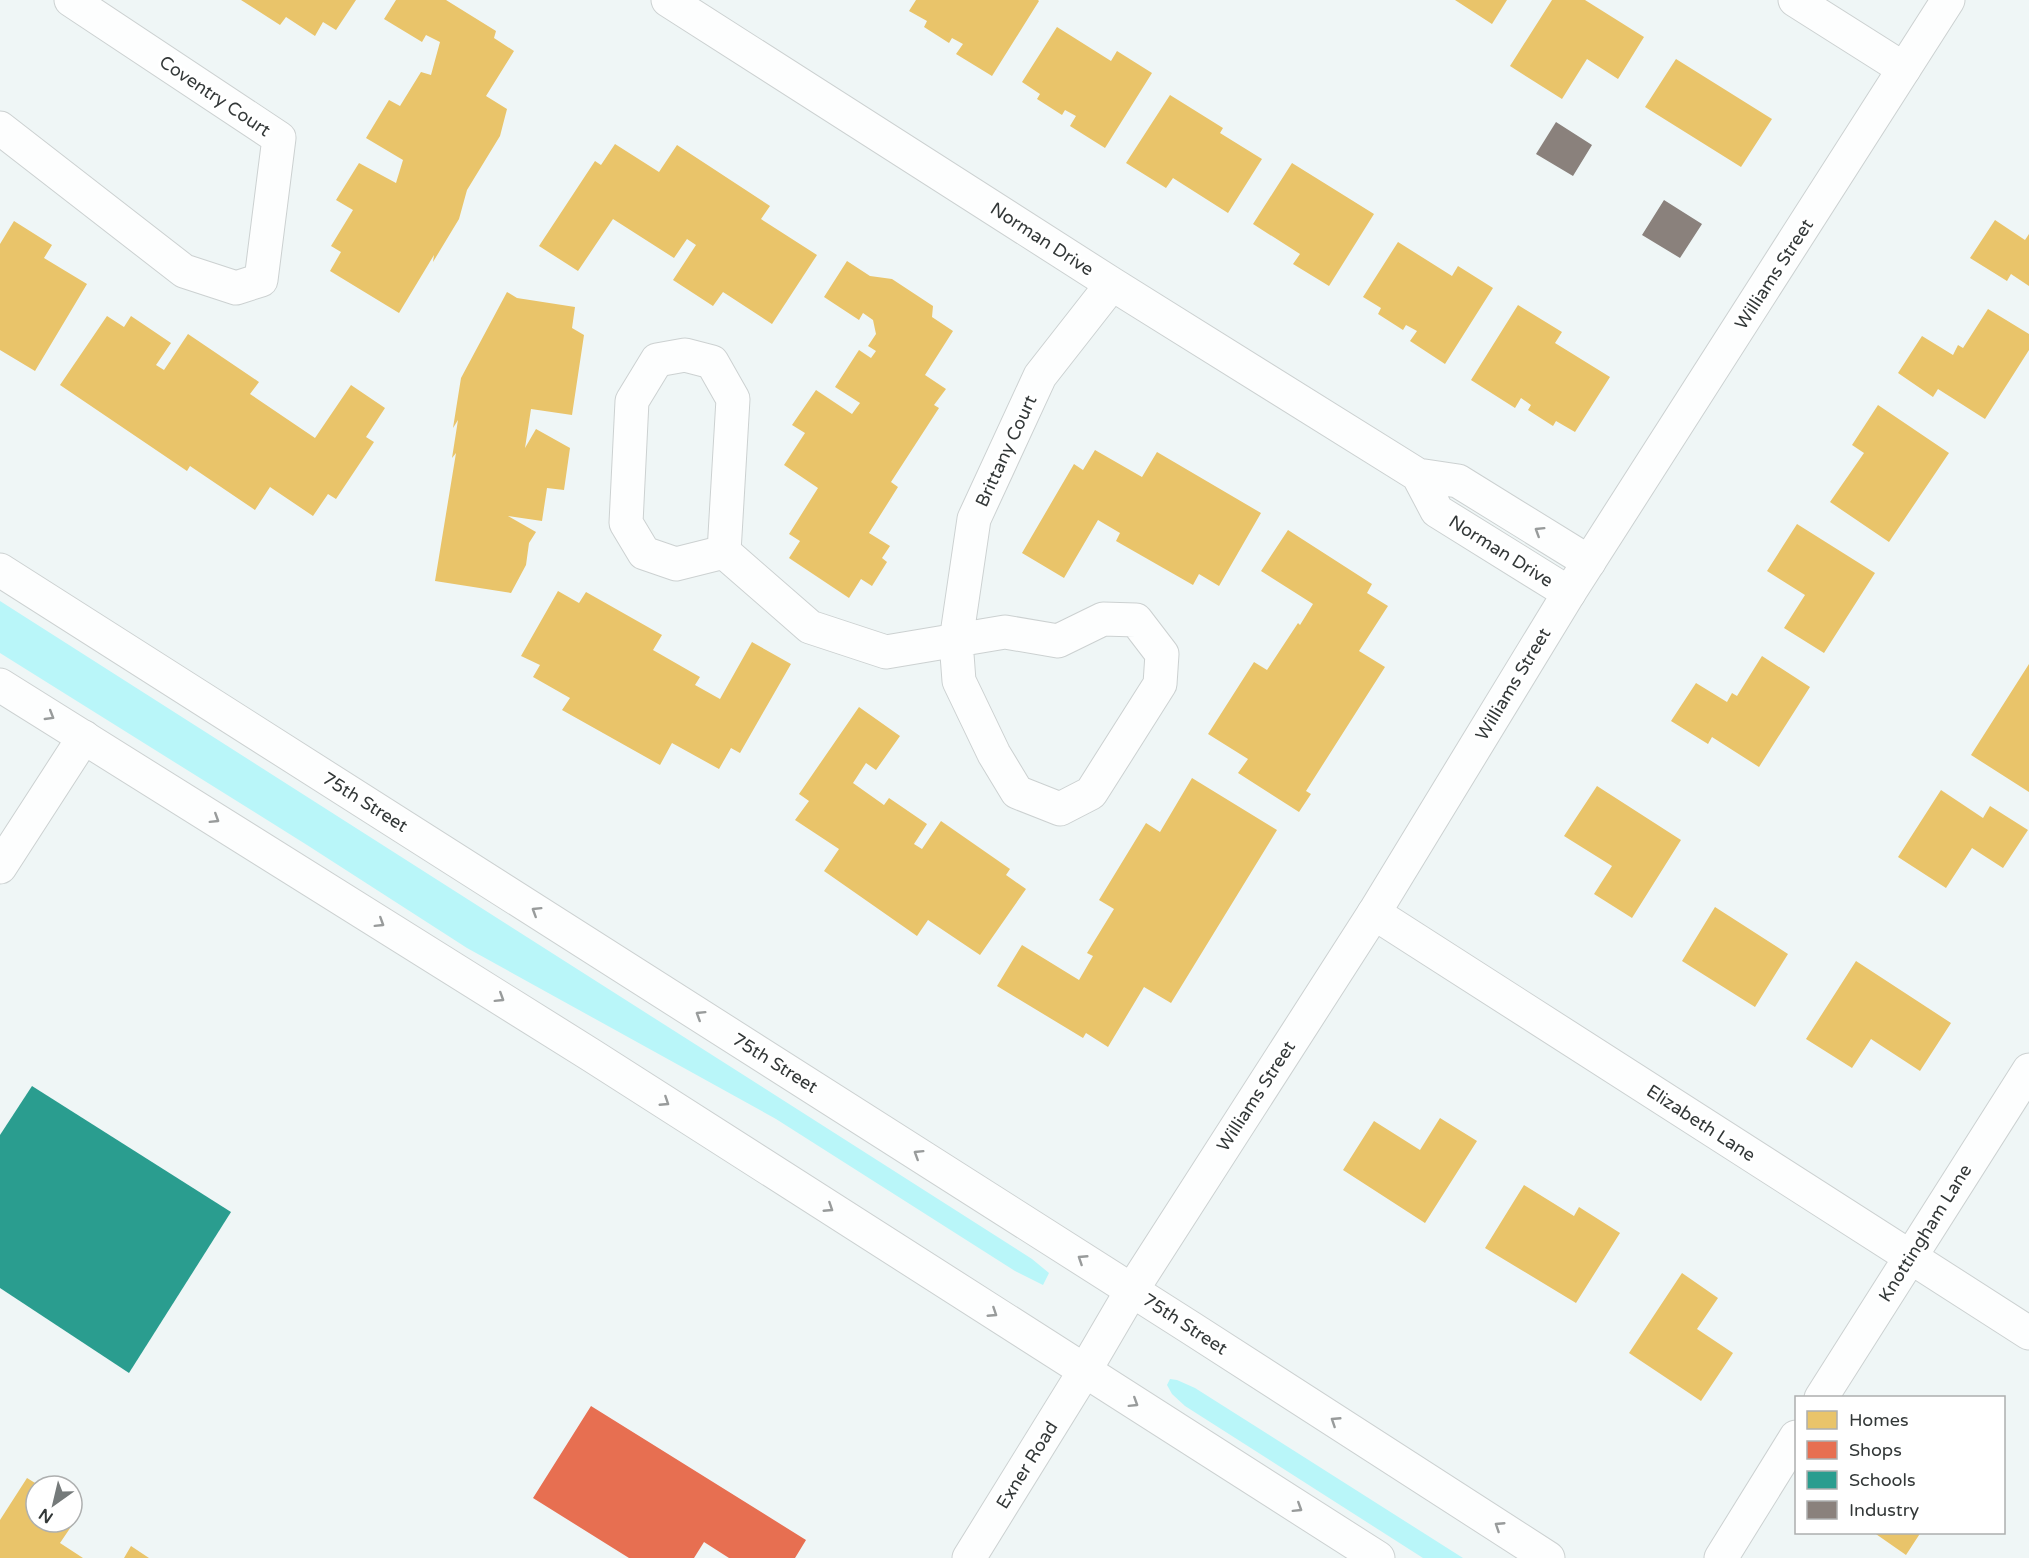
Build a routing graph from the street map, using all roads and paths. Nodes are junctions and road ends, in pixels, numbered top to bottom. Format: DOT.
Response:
graph roads {
  1 [pos="71,0"];
  2 [pos="668,0"];
  3 [pos="1795,0"];
  4 [pos="1948,0"];
  5 [pos="1904,69"];
  6 [pos="0,128"];
  7 [pos="1112,284"];
  8 [pos="1418,476"];
  9 [pos="724,552"];
  10 [pos="1589,562"];
  11 [pos="0,570"];
  12 [pos="1569,593"];
  13 [pos="957,641"];
  14 [pos="0,686"];
  15 [pos="84,737"];
  16 [pos="0,867"];
  17 [pos="1374,913"];
  18 [pos="2029,1070"];
  19 [pos="1910,1257"];
  20 [pos="1132,1290"];
  21 [pos="2029,1333"];
  22 [pos="1084,1372"];
  23 [pos="1822,1396"];
  24 [pos="1795,1440"];
  25 [pos="969,1558"];
  26 [pos="1378,1558"];
  27 [pos="1548,1558"];
  28 [pos="1721,1558"];
  1 -- 6 [label="street, Coventry Court"];
  2 -- 7 [label="street, Norman Drive"];
  3 -- 5 [label="street"];
  4 -- 5 [label="street, Williams Street"];
  5 -- 10 [label="street, Williams Street"];
  7 -- 8 [label="street, Norman Drive"];
  7 -- 13 [label="street, Brittany Court"];
  10 -- 8 [label="street, Norman Drive, one-way"];
  8 -- 12 [label="street, Norman Drive"];
  9 -- 9 [label="street"];
  9 -- 13 [label="street"];
  10 -- 12 [label="street, Williams Street"];
  20 -- 11 [label="street, 75th Street, one-way"];
  12 -- 17 [label="street, Williams Street"];
  13 -- 13 [label="street, Brittany Court"];
  14 -- 15 [label="street, one-way"];
  15 -- 16 [label="street"];
  15 -- 22 [label="street, one-way"];
  17 -- 19 [label="street, Elizabeth Lane"];
  17 -- 20 [label="street, Williams Street"];
  18 -- 19 [label="street, Knottingham Lane"];
  19 -- 21 [label="street, Elizabeth Lane"];
  19 -- 23 [label="street, Knottingham Lane"];
  20 -- 22 [label="street, Williams Street"];
  27 -- 20 [label="street, 75th Street, one-way"];
  22 -- 25 [label="street, Exner Road"];
  22 -- 26 [label="street, one-way"];
  24 -- 28 [label="street"];
}
